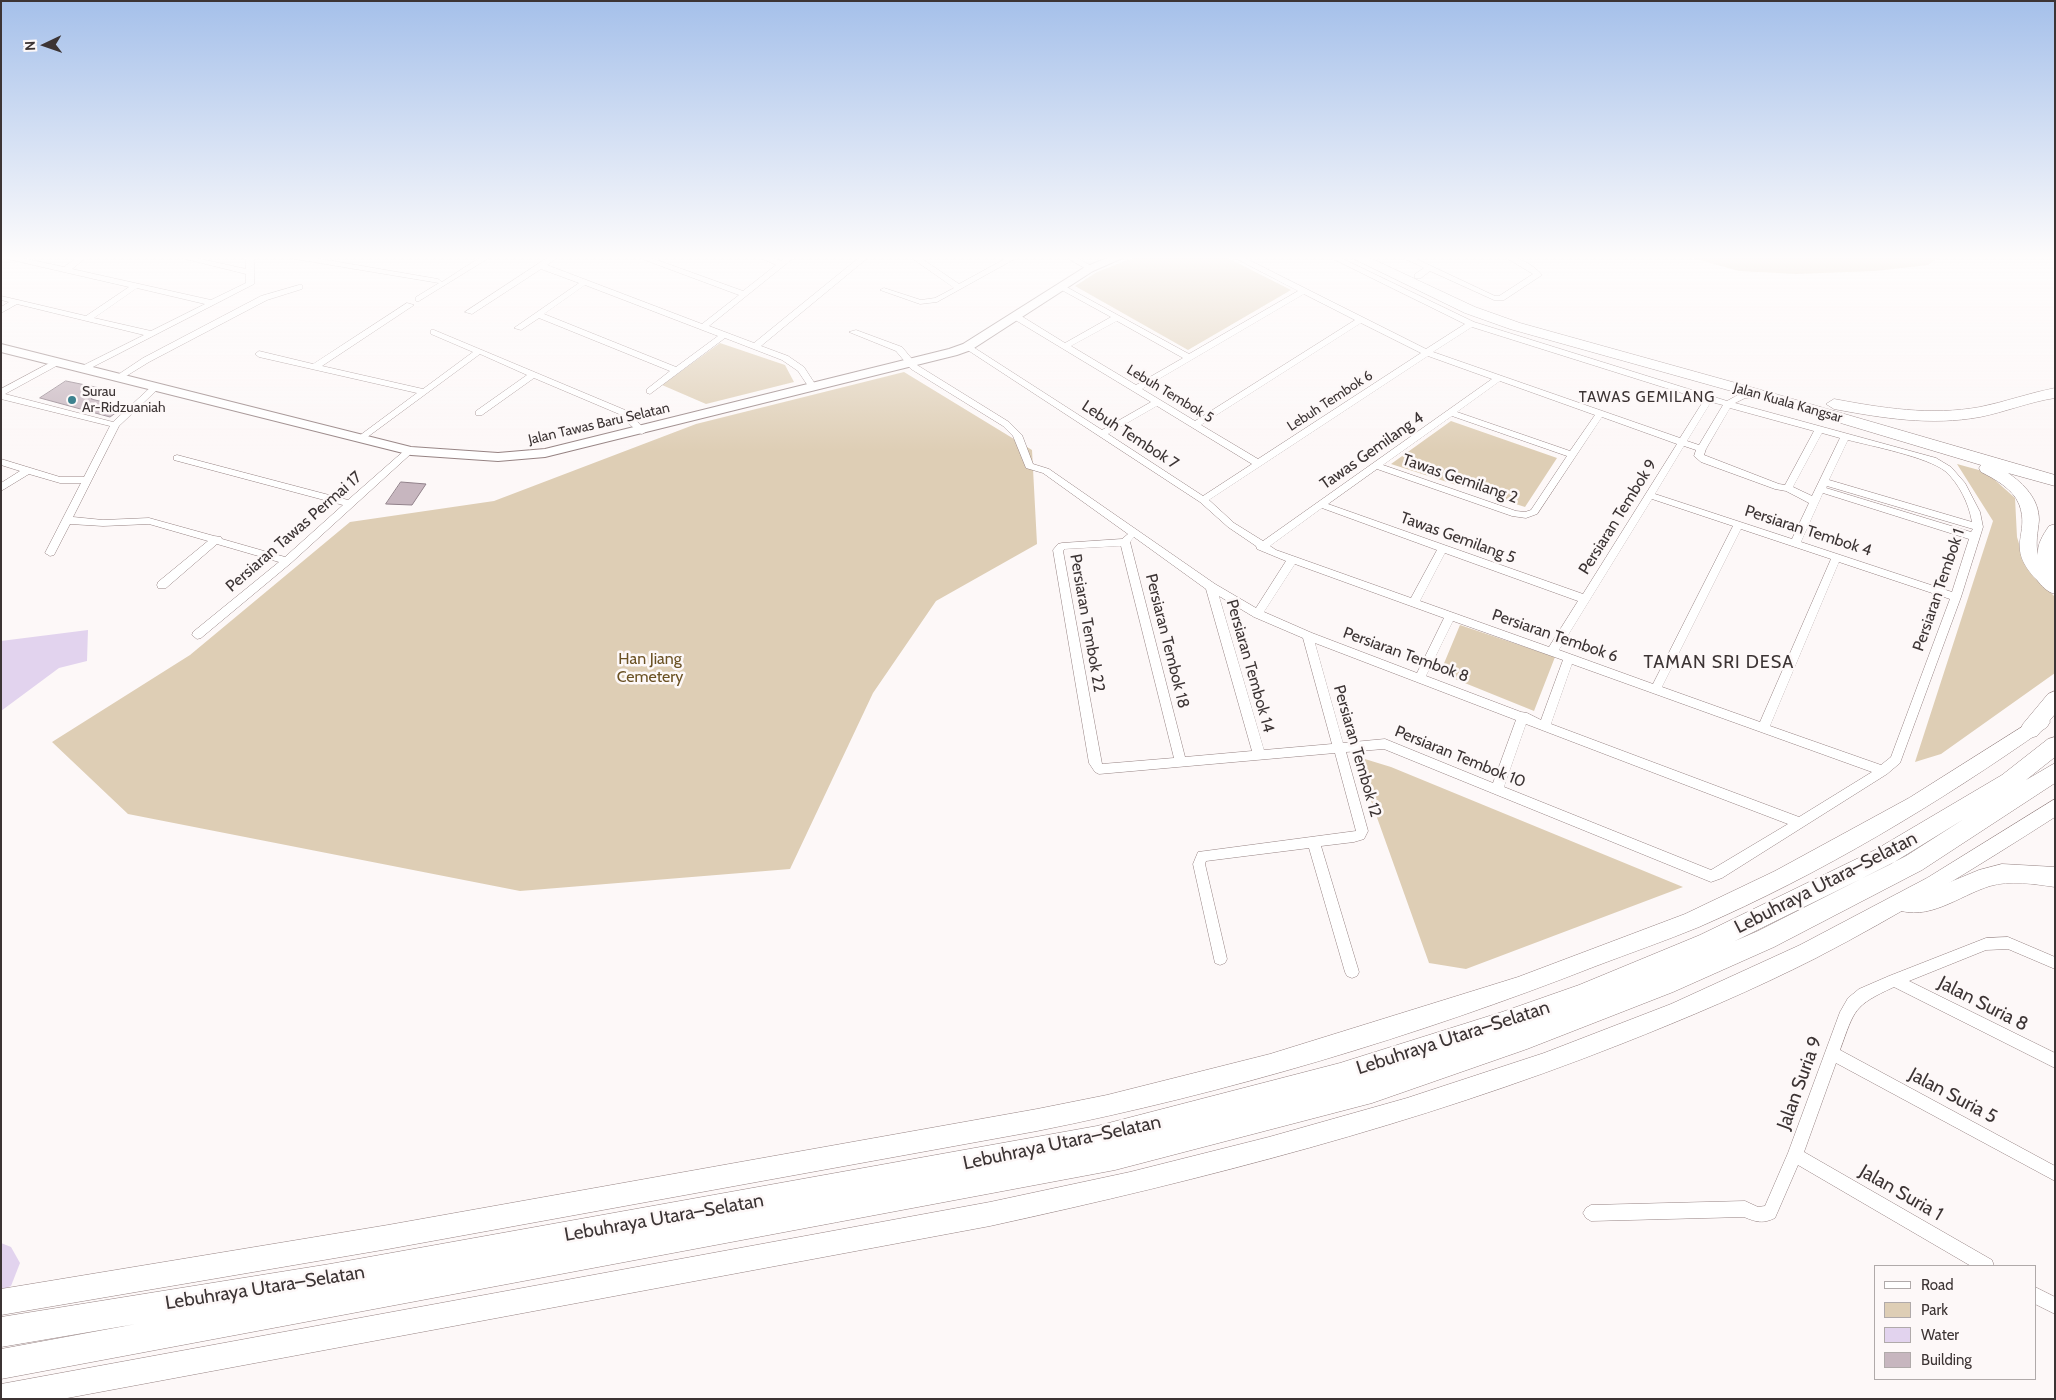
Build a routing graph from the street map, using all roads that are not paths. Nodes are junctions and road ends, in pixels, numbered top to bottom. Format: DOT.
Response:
graph roads {
  1 [pos="97,321"];
  2 [pos="176,321"];
  3 [pos="220,321"];
  4 [pos="385,321"];
  5 [pos="527,321"];
  6 [pos="555,321"];
  7 [pos="688,321"];
  8 [pos="710,321"];
  9 [pos="786,321"];
  10 [pos="1007,321"];
  11 [pos="1024,321"];
  12 [pos="1109,321"];
  13 [pos="1125,321"];
  14 [pos="1252,321"];
  15 [pos="1358,321"];
  16 [pos="1366,321"];
  17 [pos="1466,321"];
  18 [pos="1503,321"];
  19 [pos="1519,321"];
  20 [pos="1471,324"];
  21 [pos="703,327"];
  22 [pos="518,328"];
  23 [pos="434,332"];
  24 [pos="853,332"];
  25 [pos="151,334"];
  26 [pos="724,335"];
  27 [pos="756,346"];
  28 [pos="1065,346"];
  29 [pos="968,348"];
  30 [pos="4,350"];
  31 [pos="479,351"];
  32 [pos="1427,353"];
  33 [pos="259,354"];
  34 [pos="1189,358"];
  35 [pos="57,362"];
  36 [pos="910,363"];
  37 [pos="314,367"];
  38 [pos="85,368"];
  39 [pos="677,371"];
  40 [pos="534,374"];
  41 [pos="120,376"];
  42 [pos="1499,378"];
  43 [pos="1713,381"];
  44 [pos="156,387"];
  45 [pos="813,387"];
  46 [pos="1136,389"];
  47 [pos="650,391"];
  48 [pos="179,392"];
  49 [pos="422,392"];
  50 [pos="2055,393"];
  51 [pos="1,394"];
  52 [pos="1773,398"];
  53 [pos="210,399"];
  54 [pos="1709,399"];
  55 [pos="1158,402"];
  56 [pos="1817,403"];
  57 [pos="1728,404"];
  58 [pos="479,413"];
  59 [pos="1452,413"];
  60 [pos="1600,414"];
  61 [pos="115,425"];
  62 [pos="1195,425"];
  63 [pos="1819,430"];
  64 [pos="642,431"];
  65 [pos="1102,434"];
  66 [pos="1845,437"];
  67 [pos="362,438"];
  68 [pos="1682,442"];
  69 [pos="1929,444"];
  70 [pos="1701,449"];
  71 [pos="409,451"];
  72 [pos="1573,455"];
  73 [pos="177,458"];
  74 [pos="1,462"];
  75 [pos="1259,464"];
  76 [pos="1377,466"];
  77 [pos="26,471"];
  78 [pos="2055,472"];
  79 [pos="86,480"];
  80 [pos="2055,481"];
  81 [pos="1822,485"];
  82 [pos="1,488"];
  83 [pos="1788,488"];
  84 [pos="1650,495"];
  85 [pos="1202,500"];
  86 [pos="1814,501"];
  87 [pos="350,504"];
  88 [pos="1322,505"];
  89 [pos="67,520"];
  90 [pos="1739,524"];
  91 [pos="2055,530"];
  92 [pos="1134,531"];
  93 [pos="1976,532"];
  94 [pos="217,539"];
  95 [pos="1126,542"];
  96 [pos="1796,543"];
  97 [pos="1443,548"];
  98 [pos="1266,550"];
  99 [pos="50,553"];
  100 [pos="1837,556"];
  101 [pos="287,560"];
  102 [pos="1292,560"];
  103 [pos="2055,571"];
  104 [pos="162,585"];
  105 [pos="1211,587"];
  106 [pos="2055,588"];
  107 [pos="1956,597"];
  108 [pos="1585,599"];
  109 [pos="1414,603"];
  110 [pos="1258,614"];
  111 [pos="1450,616"];
  112 [pos="197,635"];
  113 [pos="1308,636"];
  114 [pos="1552,652"];
  115 [pos="1569,658"];
  116 [pos="1420,677"];
  117 [pos="1656,689"];
  118 [pos="2055,700"];
  119 [pos="2055,711"];
  120 [pos="1523,716"];
  121 [pos="1545,724"];
  122 [pos="1763,728"];
  123 [pos="2030,730"];
  124 [pos="2055,746"];
  125 [pos="1339,747"];
  126 [pos="1259,754"];
  127 [pos="1181,762"];
  128 [pos="1098,768"];
  129 [pos="1883,771"];
  130 [pos="2055,772"];
  131 [pos="1497,788"];
  132 [pos="2055,807"];
  133 [pos="1800,823"];
  134 [pos="1314,843"];
  135 [pos="1707,875"];
  136 [pos="2055,877"];
  137 [pos="1903,902"];
  138 [pos="1220,959"];
  139 [pos="2055,963"];
  140 [pos="1352,972"];
  141 [pos="1894,980"];
  142 [pos="1832,1053"];
  143 [pos="2055,1061"];
  144 [pos="1795,1155"];
  145 [pos="2055,1174"];
  146 [pos="1591,1213"];
  147 [pos="1984,1265"];
  148 [pos="2036,1295"];
  149 [pos="1,1302"];
  150 [pos="2055,1306"];
  151 [pos="1,1332"];
  152 [pos="1,1364"];
  153 [pos="1,1397"];
  1 -- 25 [label="street"];
  2 -- 25 [label="street"];
  3 -- 41 [label="street"];
  4 -- 37 [label="street"];
  5 -- 22 [label="street"];
  6 -- 39 [label="street"];
  7 -- 21 [label="street"];
  8 -- 21 [label="street"];
  9 -- 27 [label="street"];
  10 -- 29 [label="street, Jalan Tawas Baru Selatan"];
  11 -- 28 [label="street, Lebuh Tembok 5"];
  12 -- 28 [label="street"];
  13 -- 34 [label="street"];
  14 -- 34 [label="street"];
  15 -- 62 [label="street"];
  16 -- 32 [label="street"];
  17 -- 20 [label="street, Persiaran Tembok 1"];
  18 -- 43 [label="highway, Jalan Kuala Kangsar"];
  19 -- 56 [label="highway, Jalan Kuala Kangsar"];
  20 -- 32 [label="street, Lebuh Tembok 6"];
  20 -- 54 [label="street, Persiaran Tembok 1"];
  21 -- 26 [label="street"];
  23 -- 31 [label="street"];
  24 -- 36 [label="street"];
  25 -- 38 [label="street"];
  26 -- 27 [label="street"];
  26 -- 39 [label="street"];
  27 -- 45 [label="street"];
  28 -- 46 [label="street, Lebuh Tembok 5"];
  29 -- 36 [label="street, Jalan Tawas Baru Selatan"];
  29 -- 65 [label="street, Lebuh Tembok 7"];
  30 -- 35 [label="street, Jalan Tawas Baru Selatan"];
  31 -- 40 [label="street"];
  31 -- 49 [label="street"];
  32 -- 42 [label="street"];
  32 -- 75 [label="street, Lebuh Tembok 6"];
  33 -- 37 [label="street"];
  34 -- 46 [label="street"];
  35 -- 38 [label="street, Jalan Tawas Baru Selatan"];
  35 -- 51 [label="street"];
  36 -- 45 [label="street, Jalan Tawas Baru Selatan"];
  36 -- 92 [label="street, Persiaran Tembok 8"];
  37 -- 49 [label="street"];
  38 -- 41 [label="street, Jalan Tawas Baru Selatan"];
  39 -- 47 [label="street"];
  40 -- 58 [label="street"];
  40 -- 64 [label="street"];
  41 -- 44 [label="street, Jalan Tawas Baru Selatan"];
  42 -- 59 [label="street, Tawas Gemilang 4"];
  42 -- 60 [label="street"];
  43 -- 52 [label="highway, Jalan Kuala Kangsar"];
  43 -- 57 [label="street"];
  44 -- 48 [label="street, Jalan Tawas Baru Selatan"];
  44 -- 61 [label="street"];
  45 -- 64 [label="street, Jalan Tawas Baru Selatan"];
  46 -- 55 [label="street, Lebuh Tembok 5"];
  48 -- 53 [label="street, Jalan Tawas Baru Selatan"];
  49 -- 67 [label="street"];
  50 -- 56 [label="highway"];
  51 -- 61 [label="street"];
  52 -- 57 [label="street"];
  52 -- 69 [label="highway, Jalan Kuala Kangsar"];
  53 -- 67 [label="street, Jalan Tawas Baru Selatan"];
  54 -- 57 [label="street, Persiaran Tembok 1"];
  54 -- 68 [label="street, Persiaran Tembok 9"];
  55 -- 62 [label="street, Lebuh Tembok 5"];
  55 -- 65 [label="street"];
  56 -- 78 [label="highway, Jalan Kuala Kangsar"];
  57 -- 63 [label="street, Persiaran Tembok 1"];
  57 -- 70 [label="street"];
  59 -- 72 [label="street"];
  59 -- 76 [label="street, Tawas Gemilang 4"];
  60 -- 68 [label="street"];
  60 -- 72 [label="street, Tawas Gemilang 2"];
  61 -- 79 [label="street"];
  62 -- 75 [label="street, Lebuh Tembok 5"];
  63 -- 66 [label="street, Persiaran Tembok 1"];
  63 -- 83 [label="street"];
  64 -- 71 [label="street, Jalan Tawas Baru Selatan"];
  65 -- 85 [label="street, Lebuh Tembok 7"];
  66 -- 81 [label="street"];
  66 -- 93 [label="street, Persiaran Tembok 1"];
  67 -- 71 [label="street, Jalan Tawas Baru Selatan"];
  68 -- 70 [label="street"];
  68 -- 84 [label="street, Persiaran Tembok 9"];
  69 -- 80 [label="highway, Jalan Kuala Kangsar"];
  69 -- 106 [label="highway"];
  70 -- 83 [label="street"];
  71 -- 87 [label="street, Persiaran Tawas Permai 17"];
  72 -- 76 [label="street, Tawas Gemilang 2"];
  73 -- 87 [label="street"];
  74 -- 77 [label="street"];
  75 -- 85 [label="street, Lebuh Tembok 6"];
  76 -- 88 [label="street, Tawas Gemilang 4"];
  77 -- 79 [label="street"];
  77 -- 82 [label="street"];
  79 -- 89 [label="street"];
  81 -- 86 [label="street"];
  81 -- 93 [label="street"];
  83 -- 86 [label="street"];
  84 -- 90 [label="street, Persiaran Tembok 4"];
  84 -- 108 [label="street, Persiaran Tembok 9"];
  85 -- 98 [label="street, Lebuh Tembok 7"];
  86 -- 96 [label="street"];
  87 -- 101 [label="street, Persiaran Tawas Permai 17"];
  88 -- 97 [label="street, Tawas Gemilang 5"];
  88 -- 98 [label="street, Tawas Gemilang 4"];
  89 -- 94 [label="street"];
  89 -- 99 [label="street"];
  90 -- 96 [label="street, Persiaran Tembok 4"];
  90 -- 117 [label="street"];
  91 -- 103 [label="highway"];
  92 -- 95 [label="street"];
  92 -- 105 [label="street, Persiaran Tembok 8"];
  93 -- 107 [label="street, Persiaran Tembok 1"];
  94 -- 101 [label="street"];
  94 -- 104 [label="street"];
  95 -- 127 [label="street, Persiaran Tembok 18"];
  95 -- 128 [label="street, Persiaran Tembok 22"];
  96 -- 100 [label="street, Persiaran Tembok 4"];
  97 -- 108 [label="street, Tawas Gemilang 5"];
  97 -- 109 [label="street"];
  98 -- 102 [label="street, Persiaran Tembok 6"];
  100 -- 107 [label="street, Persiaran Tembok 4"];
  100 -- 122 [label="street"];
  101 -- 112 [label="street, Persiaran Tawas Permai 17"];
  102 -- 109 [label="street, Persiaran Tembok 6"];
  102 -- 110 [label="street"];
  105 -- 110 [label="street, Persiaran Tembok 8"];
  105 -- 126 [label="street, Persiaran Tembok 14"];
  107 -- 129 [label="street, Persiaran Tembok 1"];
  108 -- 114 [label="street, Persiaran Tembok 9"];
  109 -- 111 [label="street, Persiaran Tembok 6"];
  110 -- 113 [label="street, Persiaran Tembok 8"];
  111 -- 114 [label="street, Persiaran Tembok 6"];
  111 -- 116 [label="street"];
  113 -- 116 [label="street, Persiaran Tembok 8"];
  113 -- 125 [label="street, Persiaran Tembok 12"];
  114 -- 115 [label="street, Persiaran Tembok 6"];
  115 -- 117 [label="street, Persiaran Tembok 6"];
  115 -- 121 [label="street"];
  116 -- 120 [label="street, Persiaran Tembok 8"];
  117 -- 122 [label="street, Persiaran Tembok 6"];
  118 -- 123 [label="highway"];
  119 -- 123 [label="main road"];
  120 -- 121 [label="street, Persiaran Tembok 8"];
  120 -- 131 [label="street"];
  121 -- 133 [label="street, Persiaran Tembok 8"];
  122 -- 129 [label="street, Persiaran Tembok 6"];
  123 -- 149 [label="main road"];
  124 -- 151 [label="highway, Lebuhraya Utara–Selatan"];
  125 -- 126 [label="street, Persiaran Tembok 10"];
  125 -- 131 [label="street, Persiaran Tembok 10"];
  125 -- 134 [label="street, Persiaran Tembok 12"];
  126 -- 127 [label="street, Persiaran Tembok 10"];
  127 -- 128 [label="street, Persiaran Tembok 10"];
  129 -- 133 [label="street, Persiaran Tembok 1"];
  130 -- 152 [label="highway, Lebuhraya Utara–Selatan"];
  131 -- 135 [label="street, Persiaran Tembok 10"];
  132 -- 137 [label="main road"];
  133 -- 135 [label="street, Persiaran Tembok 1"];
  134 -- 138 [label="street, Persiaran Tembok 12"];
  134 -- 140 [label="street"];
  136 -- 137 [label="highway"];
  137 -- 153 [label="main road"];
  139 -- 141 [label="street, Jalan Suria 9"];
  141 -- 142 [label="street, Jalan Suria 9"];
  141 -- 143 [label="street, Jalan Suria 8"];
  142 -- 144 [label="street, Jalan Suria 9"];
  142 -- 145 [label="street, Jalan Suria 5"];
  144 -- 146 [label="street, Jalan Suria 9"];
  144 -- 147 [label="street, Jalan Suria 1"];
  148 -- 150 [label="street"];
}
